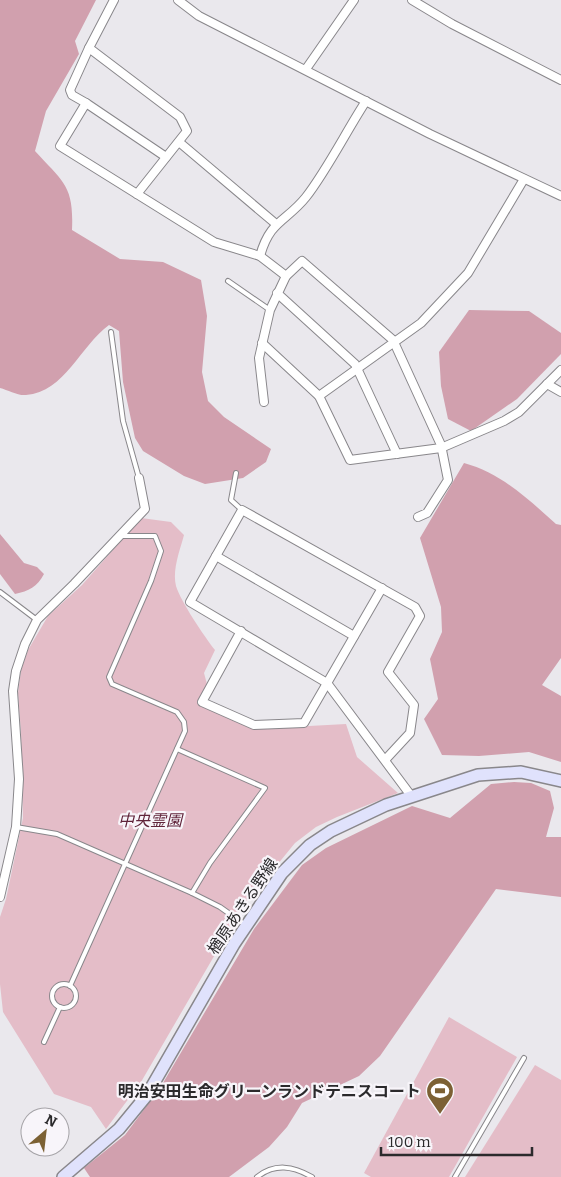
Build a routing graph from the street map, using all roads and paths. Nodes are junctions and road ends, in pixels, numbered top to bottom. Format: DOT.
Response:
graph roads {
  1 [pos="114,0"];
  2 [pos="178,0"];
  3 [pos="354,0"];
  4 [pos="412,0"];
  5 [pos="89,48"];
  6 [pos="306,69"];
  7 [pos="561,80"];
  8 [pos="366,101"];
  9 [pos="86,103"];
  10 [pos="179,142"];
  11 [pos="166,157"];
  12 [pos="524,179"];
  13 [pos="137,194"];
  14 [pos="561,196"];
  15 [pos="276,224"];
  16 [pos="260,256"];
  17 [pos="286,276"];
  18 [pos="228,281"];
  19 [pos="277,293"];
  20 [pos="270,310"];
  21 [pos="111,332"];
  22 [pos="262,343"];
  23 [pos="394,343"];
  24 [pos="358,368"];
  25 [pos="561,370"];
  26 [pos="547,384"];
  27 [pos="561,392"];
  28 [pos="319,396"];
  29 [pos="264,402"];
  30 [pos="441,448"];
  31 [pos="397,454"];
  32 [pos="236,473"];
  33 [pos="139,478"];
  34 [pos="242,510"];
  35 [pos="418,517"];
  36 [pos="121,536"];
  37 [pos="216,556"];
  38 [pos="382,588"];
  39 [pos="0,592"];
  40 [pos="37,620"];
  41 [pos="241,631"];
  42 [pos="354,636"];
  43 [pos="327,683"];
  44 [pos="177,749"];
  45 [pos="385,760"];
  46 [pos="561,782"];
  47 [pos="412,797"];
  48 [pos="16,827"];
  49 [pos="126,864"];
  50 [pos="192,892"];
  51 [pos="0,897"];
  52 [pos="246,926"];
  53 [pos="70,986"];
  54 [pos="60,1007"];
  55 [pos="44,1042"];
  56 [pos="524,1058"];
  57 [pos="63,1177"];
  58 [pos="257,1177"];
  59 [pos="312,1177"];
  60 [pos="455,1177"];
  1 -- 5 [label="street"];
  2 -- 6 [label="street"];
  3 -- 6 [label="street"];
  4 -- 7 [label="street"];
  5 -- 9 [label="street"];
  5 -- 10 [label="street"];
  6 -- 8 [label="street"];
  8 -- 12 [label="street"];
  8 -- 15 [label="street"];
  9 -- 11 [label="street"];
  9 -- 13 [label="street"];
  10 -- 11 [label="street"];
  10 -- 15 [label="street"];
  11 -- 13 [label="street"];
  12 -- 14 [label="street"];
  12 -- 23 [label="street"];
  13 -- 16 [label="street"];
  15 -- 16 [label="street"];
  16 -- 17 [label="street"];
  17 -- 19 [label="street"];
  17 -- 23 [label="street"];
  18 -- 20 [label="lane"];
  19 -- 20 [label="street"];
  19 -- 24 [label="street"];
  20 -- 22 [label="street"];
  21 -- 33 [label="lane"];
  22 -- 28 [label="street"];
  22 -- 29 [label="street"];
  23 -- 24 [label="street"];
  23 -- 30 [label="street"];
  24 -- 28 [label="street"];
  24 -- 31 [label="street"];
  25 -- 26 [label="street"];
  26 -- 27 [label="street"];
  26 -- 30 [label="street"];
  28 -- 31 [label="street"];
  30 -- 31 [label="street"];
  30 -- 35 [label="street"];
  32 -- 34 [label="lane"];
  33 -- 36 [label="street"];
  34 -- 37 [label="street"];
  34 -- 38 [label="street"];
  36 -- 40 [label="street"];
  36 -- 44 [label="lane"];
  37 -- 41 [label="street"];
  37 -- 42 [label="street"];
  38 -- 42 [label="street"];
  38 -- 45 [label="street"];
  39 -- 40 [label="lane"];
  40 -- 48 [label="street"];
  41 -- 43 [label="street"];
  41 -- 43 [label="street"];
  42 -- 43 [label="street"];
  43 -- 45 [label="street"];
  44 -- 49 [label="lane"];
  44 -- 50 [label="lane"];
  45 -- 47 [label="street"];
  46 -- 47 [label="main road, 楢原あきる野線"];
  47 -- 52 [label="main road, 楢原あきる野線"];
  48 -- 49 [label="lane"];
  48 -- 51 [label="street"];
  49 -- 50 [label="lane"];
  49 -- 53 [label="lane"];
  50 -- 52 [label="lane"];
  52 -- 57 [label="main road, 楢原あきる野線"];
  53 -- 54 [label="lane"];
  53 -- 54 [label="lane"];
  54 -- 55 [label="lane"];
  56 -- 60 [label="lane"];
  58 -- 59 [label="lane"];
}
